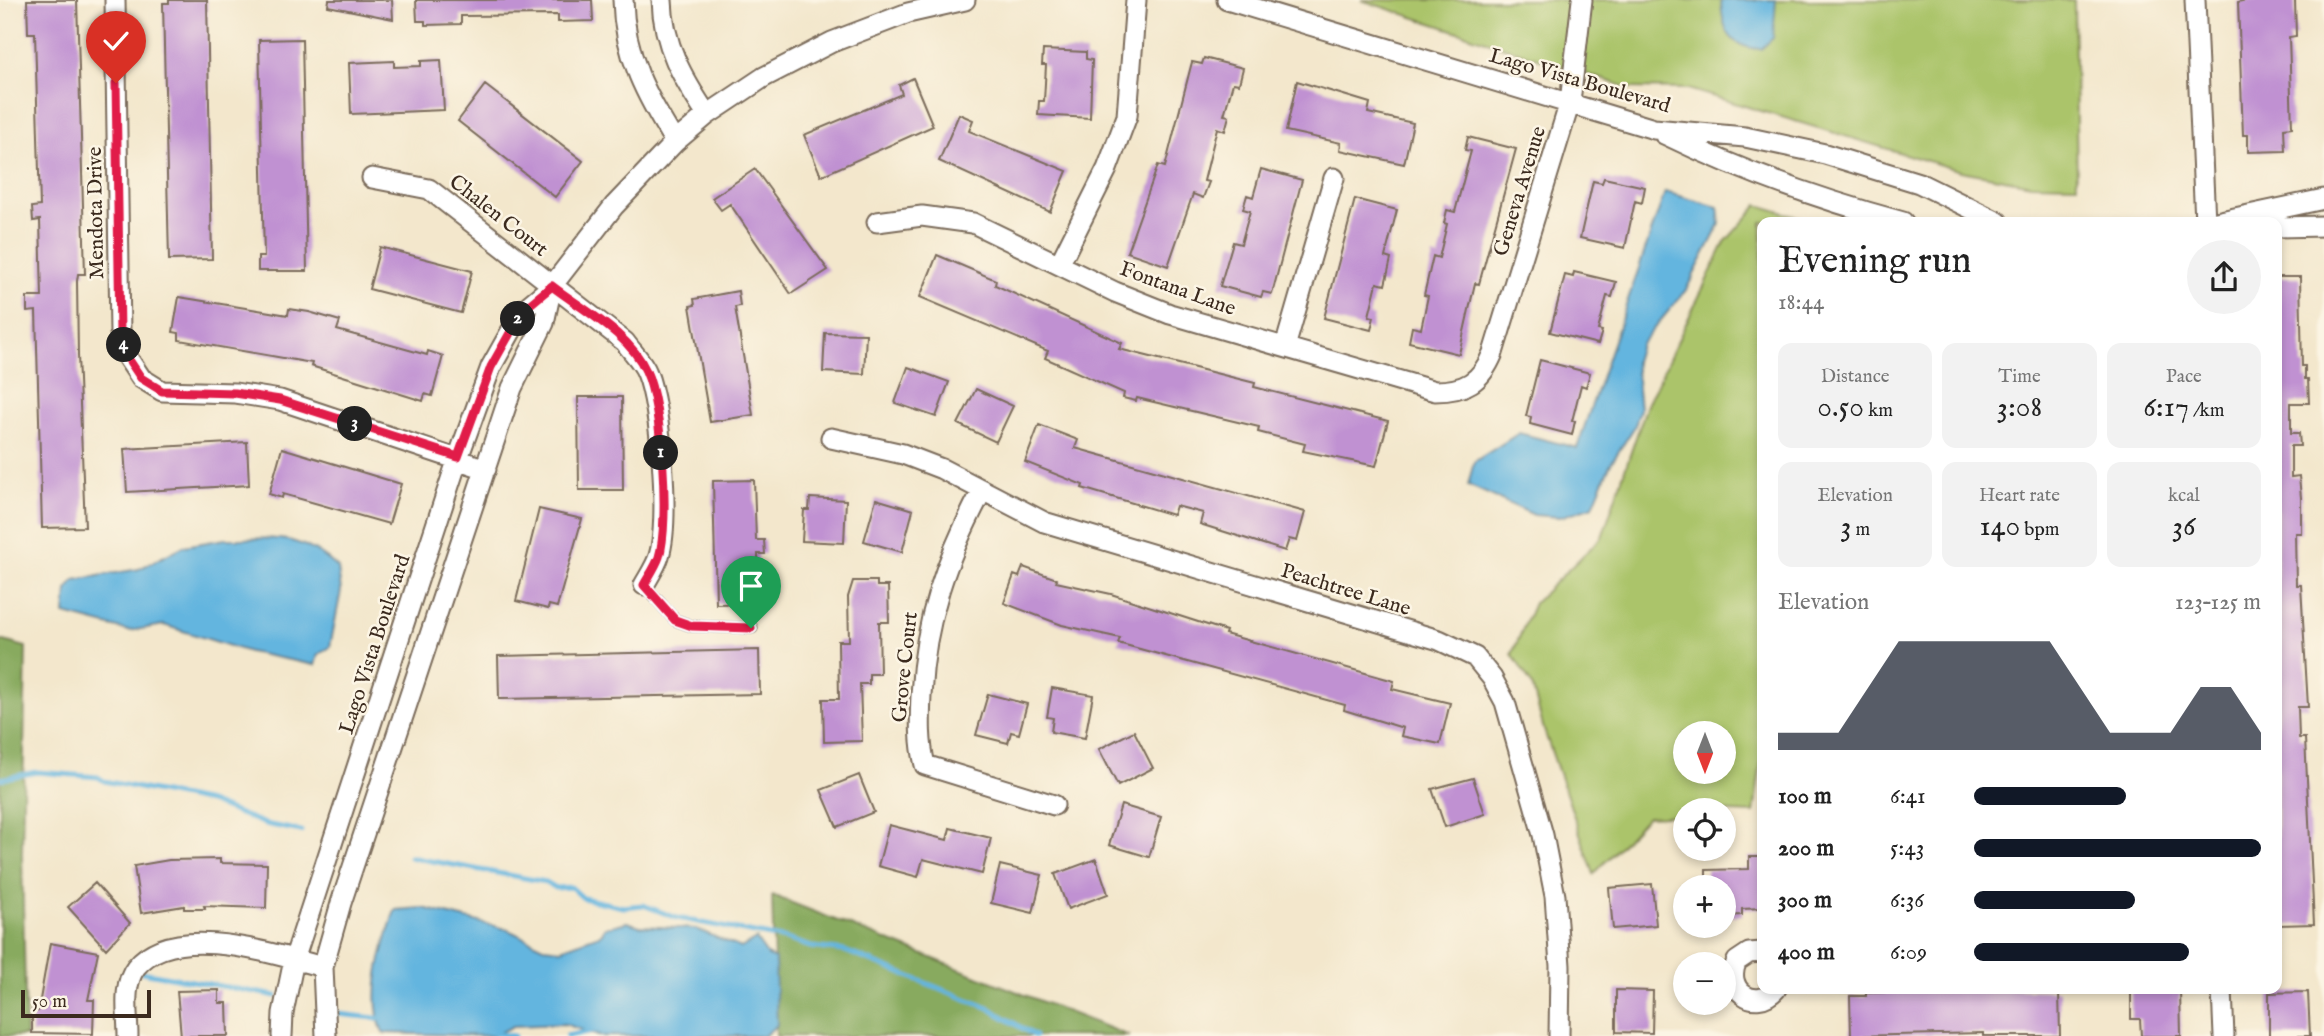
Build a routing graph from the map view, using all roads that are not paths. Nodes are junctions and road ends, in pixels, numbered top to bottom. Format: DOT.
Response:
graph roads {
  1 [pos="115,0"];
  2 [pos="623,0"];
  3 [pos="662,0"];
  4 [pos="965,0"];
  5 [pos="1136,0"];
  6 [pos="1227,0"];
  7 [pos="1582,0"];
  8 [pos="2195,0"];
  9 [pos="1570,102"];
  10 [pos="707,115"];
  11 [pos="1654,129"];
  12 [pos="675,142"];
  13 [pos="372,178"];
  14 [pos="1334,178"];
  15 [pos="2324,198"];
  16 [pos="1887,217"];
  17 [pos="1988,217"];
  18 [pos="2205,217"];
  19 [pos="2238,217"];
  20 [pos="877,222"];
  21 [pos="2324,226"];
  22 [pos="2282,227"];
  23 [pos="1060,263"];
  24 [pos="552,286"];
  25 [pos="1285,347"];
  26 [pos="1471,384"];
  27 [pos="831,438"];
  28 [pos="458,457"];
  29 [pos="486,469"];
  30 [pos="982,491"];
  31 [pos="644,585"];
  32 [pos="751,628"];
  33 [pos="1054,805"];
  34 [pos="1757,952"];
  35 [pos="294,960"];
  36 [pos="323,967"];
  37 [pos="1771,994"];
  38 [pos="2222,994"];
  39 [pos="128,1036"];
  40 [pos="282,1036"];
  41 [pos="326,1036"];
  42 [pos="1559,1036"];
  43 [pos="2224,1036"];
  1 -- 28 [label="street, Mendota Drive"];
  2 -- 12 [label="street"];
  3 -- 10 [label="street"];
  4 -- 10 [label="street, Lago Vista Boulevard"];
  5 -- 23 [label="street"];
  6 -- 9 [label="street, Lago Vista Boulevard"];
  7 -- 9 [label="street, Geneva Avenue"];
  8 -- 18 [label="street"];
  9 -- 11 [label="street, Lago Vista Boulevard"];
  9 -- 26 [label="street, Geneva Avenue"];
  10 -- 12 [label="street, Lago Vista Boulevard"];
  11 -- 16 [label="street"];
  11 -- 17 [label="street, Lago Vista Boulevard"];
  12 -- 24 [label="street, Lago Vista Boulevard"];
  13 -- 24 [label="street, Chalen Court"];
  14 -- 25 [label="street"];
  15 -- 19 [label="street"];
  20 -- 23 [label="street, Fontana Lane"];
  21 -- 22 [label="street"];
  23 -- 25 [label="street, Fontana Lane"];
  24 -- 28 [label="street, Lago Vista Boulevard"];
  24 -- 29 [label="street, Lago Vista Boulevard"];
  24 -- 31 [label="street, Chalen Court"];
  25 -- 26 [label="street, Fontana Lane"];
  27 -- 30 [label="street, Peachtree Lane"];
  28 -- 29 [label="street"];
  28 -- 35 [label="street, Lago Vista Boulevard"];
  29 -- 36 [label="street, Lago Vista Boulevard"];
  30 -- 33 [label="street, Grove Court"];
  30 -- 42 [label="street, Peachtree Lane"];
  31 -- 32 [label="lane"];
  34 -- 37 [label="street"];
  35 -- 36 [label="street"];
  35 -- 39 [label="street"];
  35 -- 40 [label="street, Lago Vista Boulevard"];
  36 -- 41 [label="street, Lago Vista Boulevard"];
  38 -- 43 [label="street"];
}
